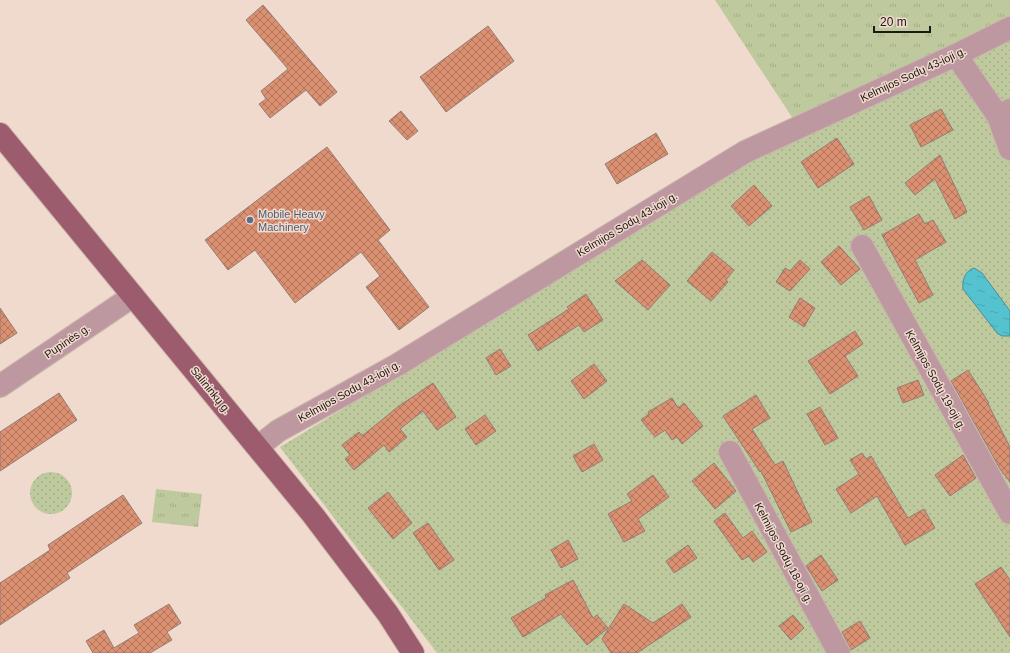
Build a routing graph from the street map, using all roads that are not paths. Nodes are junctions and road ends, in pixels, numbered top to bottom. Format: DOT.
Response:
graph roads {
  1 [pos="1010,28"];
  2 [pos="956,55"];
  3 [pos="1004,113"];
  4 [pos="0,134"];
  5 [pos="1010,149"];
  6 [pos="862,246"];
  7 [pos="134,296"];
  8 [pos="0,386"];
  9 [pos="258,447"];
  10 [pos="730,452"];
  11 [pos="1010,513"];
  12 [pos="413,653"];
  13 [pos="839,653"];
  1 -- 2 [label="street, Kelmijos Sodų 43-ioji g."];
  2 -- 3 [label="street"];
  2 -- 9 [label="street, Kelmijos Sodų 43-ioji g."];
  3 -- 5 [label="street"];
  4 -- 7 [label="main road, Salininkų g."];
  6 -- 11 [label="street, Kelmijos Sodų 19-oji g."];
  7 -- 8 [label="street, Pupinės g."];
  7 -- 9 [label="main road, Salininkų g."];
  9 -- 12 [label="main road, Salininkų g."];
  10 -- 13 [label="street, Kelmijos Sodų 18-oji g."];
}
